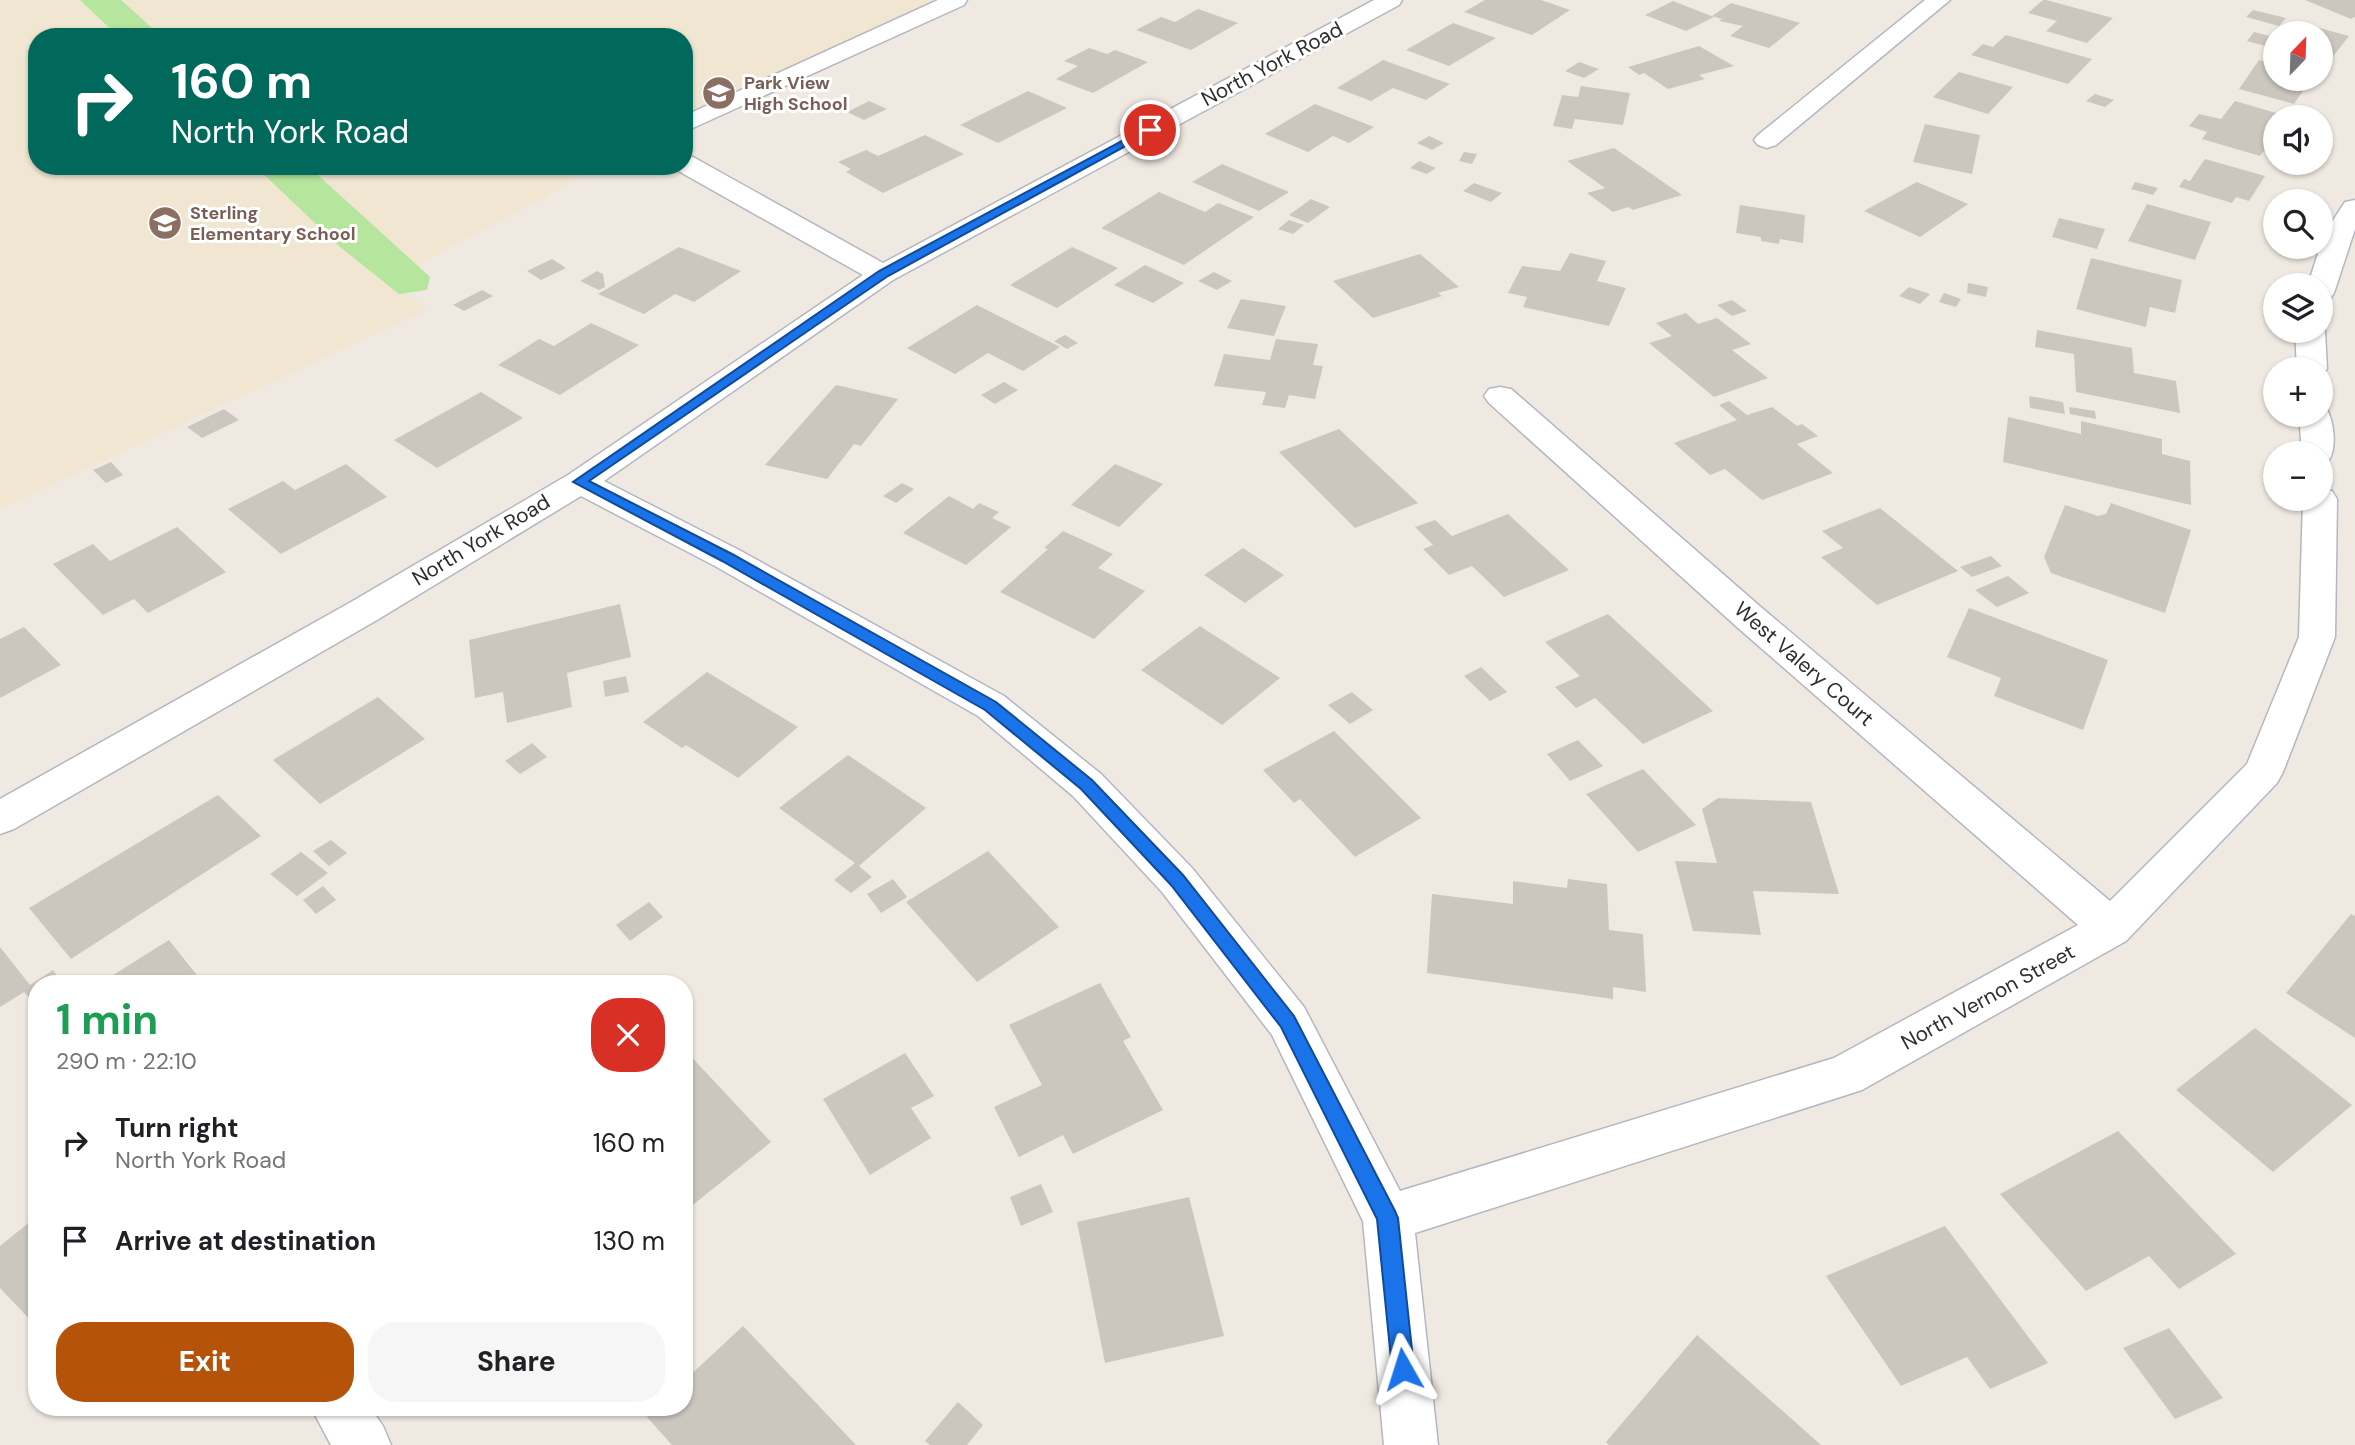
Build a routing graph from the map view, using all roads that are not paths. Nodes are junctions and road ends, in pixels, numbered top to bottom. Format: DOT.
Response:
graph roads {
  1 [pos="956,0"];
  2 [pos="1391,0"];
  3 [pos="1939,0"];
  4 [pos="693,121"];
  5 [pos="1767,140"];
  6 [pos="693,168"];
  7 [pos="2355,208"];
  8 [pos="2326,273"];
  9 [pos="883,274"];
  10 [pos="1500,396"];
  11 [pos="579,482"];
  12 [pos="2320,511"];
  13 [pos="0,818"];
  14 [pos="2111,928"];
  15 [pos="1388,1218"];
  16 [pos="1411,1445"];
  1 -- 4 [label="street"];
  2 -- 9 [label="street, North York Road"];
  3 -- 5 [label="street"];
  6 -- 9 [label="street"];
  7 -- 8 [label="street"];
  9 -- 11 [label="street, North York Road"];
  10 -- 14 [label="street, West Valery Court"];
  11 -- 13 [label="street, North York Road"];
  11 -- 15 [label="street"];
  12 -- 14 [label="street, North Vernon Street"];
  14 -- 15 [label="street, North Vernon Street"];
  15 -- 16 [label="street"];
}
